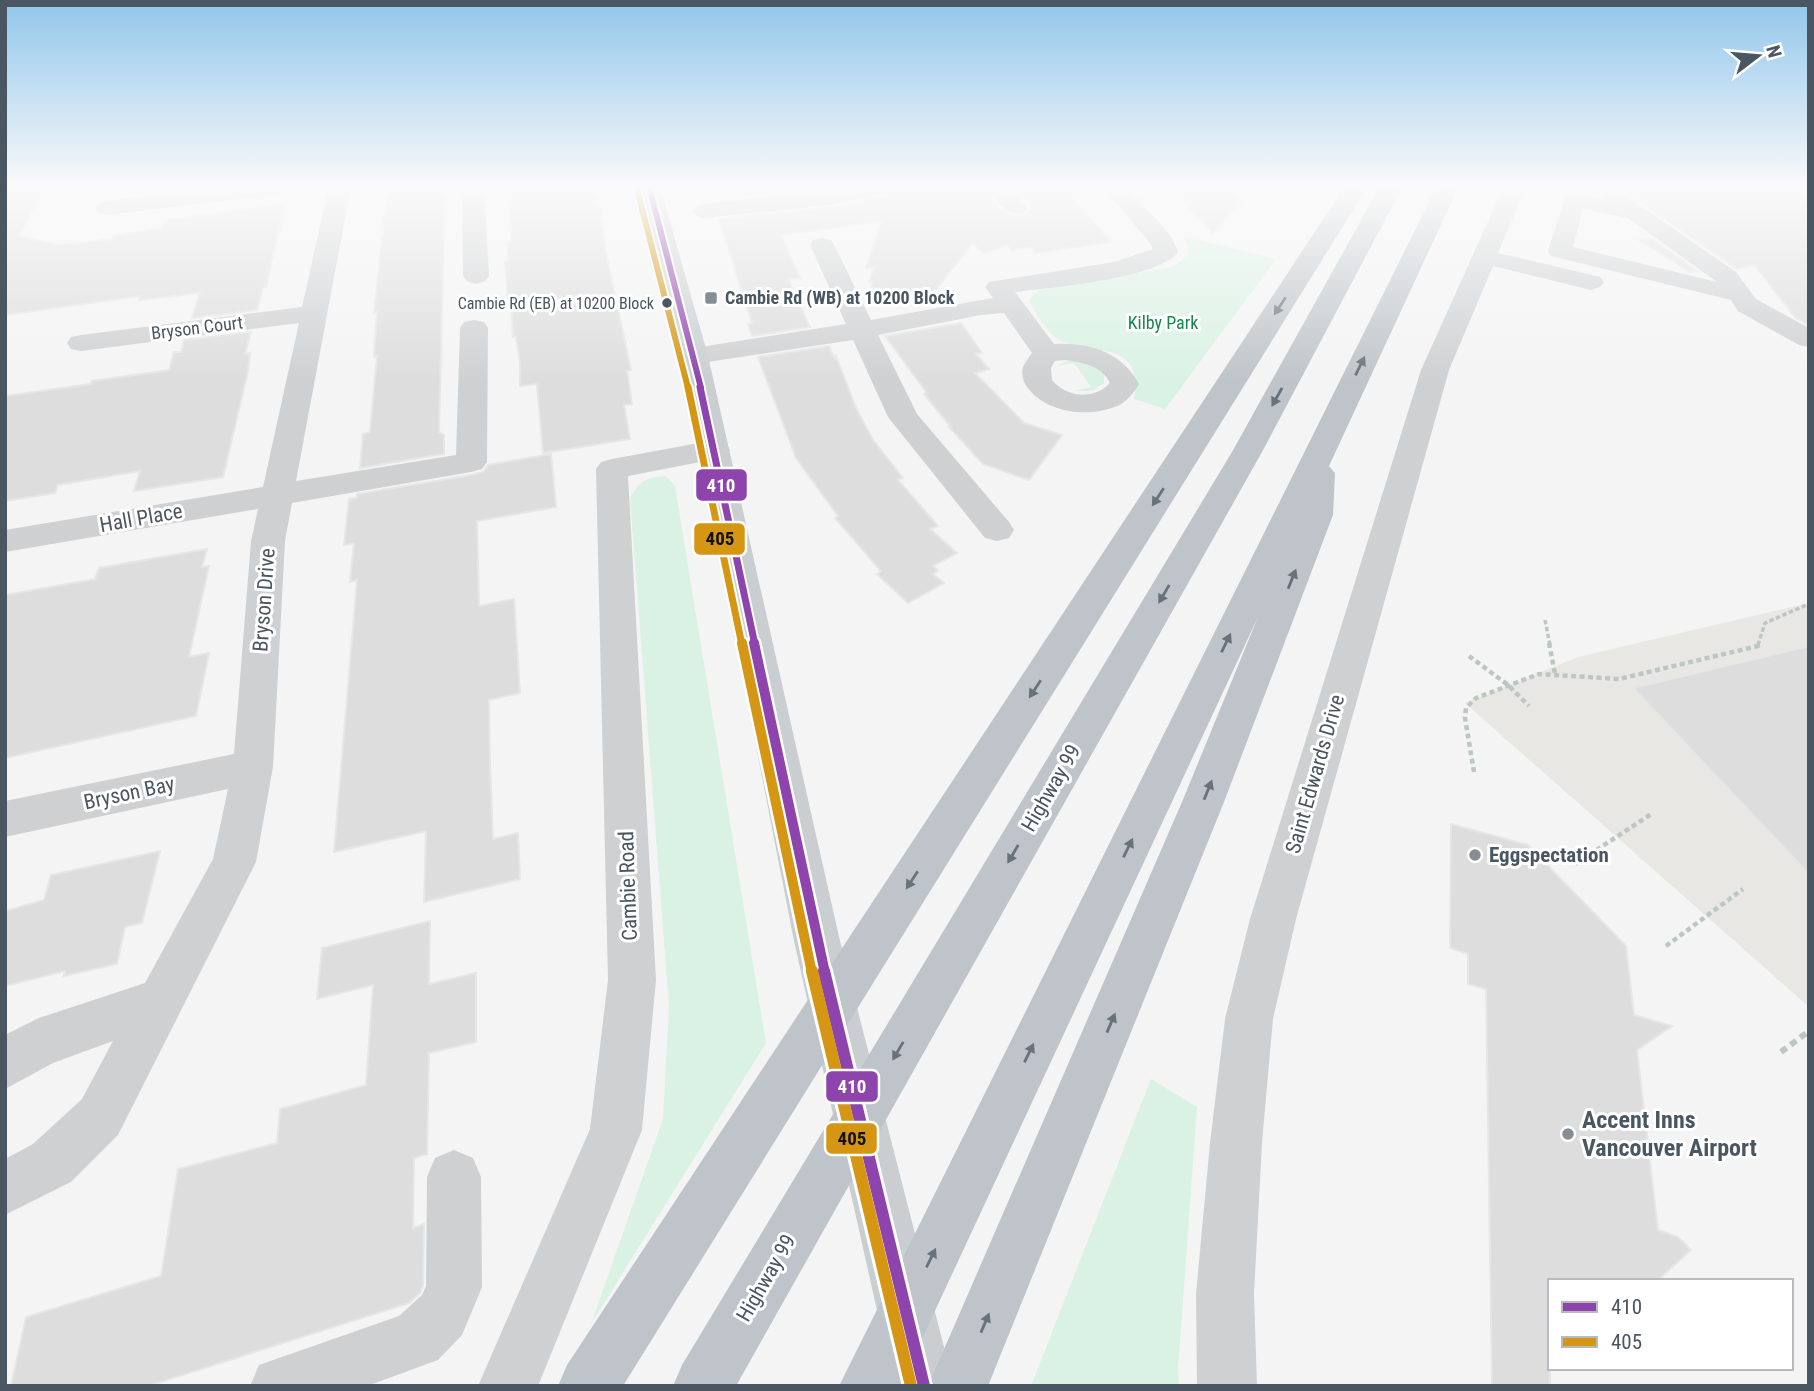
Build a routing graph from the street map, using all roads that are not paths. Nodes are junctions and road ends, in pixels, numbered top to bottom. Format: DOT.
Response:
graph roads {
  1 [pos="327,251"];
  2 [pos="476,251"];
  3 [pos="666,251"];
  4 [pos="825,251"];
  5 [pos="1166,251"];
  6 [pos="1315,251"];
  7 [pos="1357,251"];
  8 [pos="1417,251"];
  9 [pos="1487,251"];
  10 [pos="1560,251"];
  11 [pos="1689,251"];
  12 [pos="1484,257"];
  13 [pos="477,276"];
  14 [pos="1743,300"];
  15 [pos="1010,304"];
  16 [pos="314,313"];
  17 [pos="474,328"];
  18 [pos="862,330"];
  19 [pos="1809,339"];
  20 [pos="81,343"];
  21 [pos="1046,353"];
  22 [pos="694,356"];
  23 [pos="715,450"];
  24 [pos="1320,450"];
  25 [pos="277,494"];
  26 [pos="997,530"];
  27 [pos="5,541"];
  28 [pos="253,767"];
  29 [pos="5,819"];
  30 [pos="160,1001"];
  31 [pos="5,1064"];
  32 [pos="454,1177"];
  33 [pos="5,1188"];
  34 [pos="280,1386"];
  35 [pos="508,1386"];
  36 [pos="588,1386"];
  37 [pos="703,1386"];
  38 [pos="869,1386"];
  39 [pos="924,1386"];
  40 [pos="958,1386"];
  41 [pos="1227,1386"];
  1 -- 16 [label="street, Bryson Drive"];
  2 -- 13 [label="street"];
  3 -- 22 [label="main road"];
  4 -- 18 [label="street"];
  5 -- 15 [label="street"];
  6 -- 36 [label="highway, one-way"];
  7 -- 37 [label="highway, Highway 99, one-way"];
  24 -- 8 [label="highway, one-way"];
  9 -- 12 [label="street, Saint Edwards Drive"];
  10 -- 14 [label="street"];
  11 -- 14 [label="street"];
  12 -- 14 [label="street"];
  12 -- 41 [label="street, Saint Edwards Drive"];
  14 -- 19 [label="street"];
  15 -- 18 [label="street"];
  15 -- 21 [label="street"];
  16 -- 20 [label="street, Bryson Court"];
  16 -- 25 [label="street, Bryson Drive"];
  17 -- 25 [label="street, Hall Place"];
  18 -- 22 [label="street"];
  18 -- 26 [label="street"];
  22 -- 23 [label="main road"];
  23 -- 35 [label="street, Cambie Road"];
  23 -- 39 [label="main road"];
  38 -- 24 [label="highway, one-way"];
  40 -- 24 [label="highway, one-way"];
  25 -- 27 [label="street, Hall Place"];
  25 -- 28 [label="street, Bryson Drive"];
  28 -- 29 [label="street, Bryson Bay"];
  28 -- 30 [label="street, Bryson Drive"];
  30 -- 31 [label="street"];
  30 -- 33 [label="street, Bryson Drive"];
  32 -- 34 [label="street"];
}
